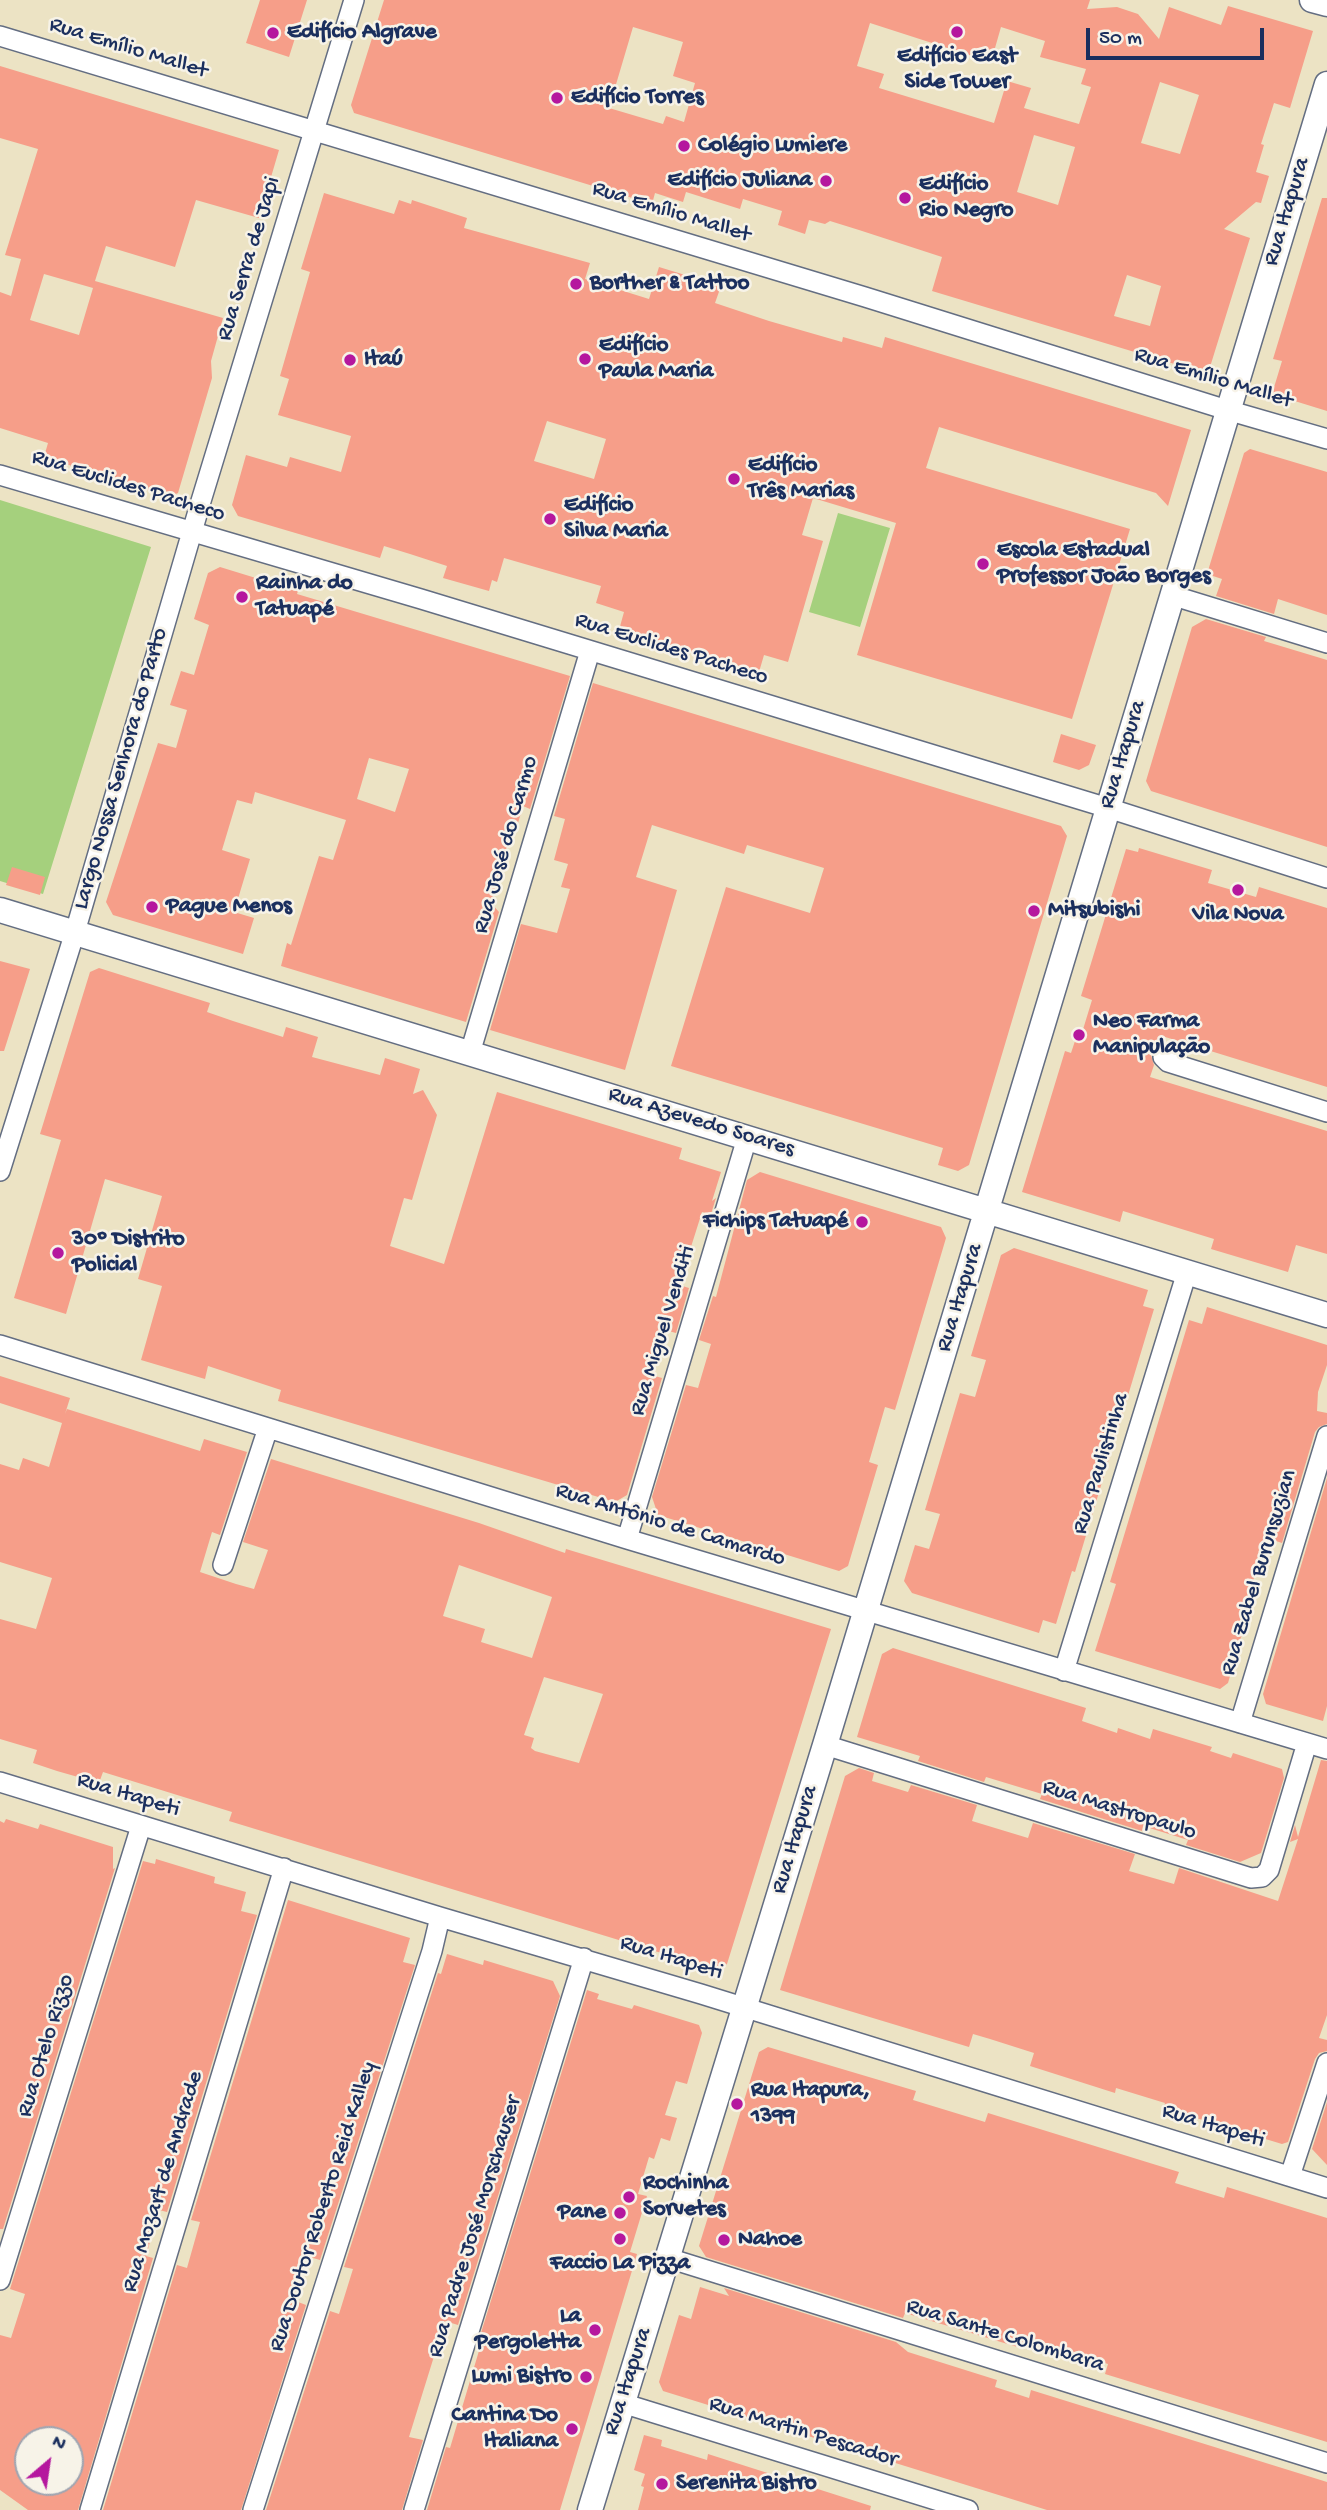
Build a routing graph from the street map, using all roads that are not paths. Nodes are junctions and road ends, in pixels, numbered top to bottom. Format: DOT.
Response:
graph roads {
  1 [pos="354,0"];
  2 [pos="1312,0"];
  3 [pos="1327,4"];
  4 [pos="0,36"];
  5 [pos="1327,84"];
  6 [pos="314,132"];
  7 [pos="1227,410"];
  8 [pos="1327,439"];
  9 [pos="0,475"];
  10 [pos="192,532"];
  11 [pos="1171,595"];
  12 [pos="1327,643"];
  13 [pos="590,651"];
  14 [pos="1108,808"];
  15 [pos="1327,877"];
  16 [pos="0,910"];
  17 [pos="75,932"];
  18 [pos="471,1053"];
  19 [pos="1163,1056"];
  20 [pos="1327,1112"];
  21 [pos="747,1138"];
  22 [pos="0,1171"];
  23 [pos="987,1210"];
  24 [pos="1187,1272"];
  25 [pos="1327,1315"];
  26 [pos="0,1345"];
  27 [pos="268,1428"];
  28 [pos="1327,1436"];
  29 [pos="627,1539"];
  30 [pos="223,1565"];
  31 [pos="866,1610"];
  32 [pos="1063,1671"];
  33 [pos="1240,1723"];
  34 [pos="1307,1743"];
  35 [pos="825,1745"];
  36 [pos="1327,1749"];
  37 [pos="0,1782"];
  38 [pos="141,1826"];
  39 [pos="284,1868"];
  40 [pos="440,1917"];
  41 [pos="584,1958"];
  42 [pos="744,2007"];
  43 [pos="1327,2063"];
  44 [pos="1290,2176"];
  45 [pos="1327,2188"];
  46 [pos="668,2258"];
  47 [pos="0,2280"];
  48 [pos="622,2403"];
  49 [pos="1327,2463"];
  50 [pos="90,2510"];
  51 [pos="253,2510"];
  52 [pos="414,2510"];
  53 [pos="590,2510"];
  54 [pos="968,2510"];
  1 -- 6 [label="street, Rua Serra de Japi"];
  2 -- 3 [label="street"];
  4 -- 6 [label="street, Rua Emílio Mallet"];
  5 -- 7 [label="street, Rua Itapura"];
  6 -- 7 [label="street, Rua Emílio Mallet"];
  6 -- 10 [label="street, Rua Serra de Japi"];
  7 -- 8 [label="street, Rua Emílio Mallet"];
  7 -- 11 [label="street, Rua Itapura"];
  9 -- 10 [label="street, Rua Euclides Pacheco"];
  10 -- 13 [label="street, Rua Euclides Pacheco"];
  10 -- 17 [label="street, Largo Nossa Senhora do Parto"];
  11 -- 12 [label="street"];
  11 -- 14 [label="street, Rua Itapura"];
  13 -- 14 [label="street, Rua Euclides Pacheco"];
  13 -- 18 [label="street, Rua José do Carmo"];
  14 -- 15 [label="street, Rua Euclides Pacheco"];
  14 -- 23 [label="street, Rua Itapura"];
  16 -- 17 [label="street, Largo Nossa Senhora do Parto"];
  17 -- 18 [label="street, Rua Azevedo Soares"];
  17 -- 22 [label="street"];
  18 -- 21 [label="street, Rua Azevedo Soares"];
  19 -- 20 [label="street"];
  21 -- 23 [label="street, Rua Azevedo Soares"];
  21 -- 29 [label="street, Rua Miguel Venditi"];
  23 -- 24 [label="street, Rua Azevedo Soares"];
  23 -- 31 [label="street, Rua Itapura"];
  24 -- 25 [label="street, Rua Azevedo Soares"];
  24 -- 32 [label="street, Rua Paulistinha"];
  26 -- 27 [label="street, Rua Antônio de Camardo"];
  27 -- 29 [label="street, Rua Antônio de Camardo"];
  27 -- 30 [label="street"];
  28 -- 33 [label="street, Rua Zabel Burunsuzian"];
  29 -- 31 [label="street, Rua Antônio de Camardo"];
  31 -- 32 [label="street, Rua Antônio de Camardo"];
  31 -- 35 [label="street, Rua Itapura"];
  32 -- 33 [label="street, Rua Antônio de Camardo"];
  33 -- 34 [label="street, Rua Antônio de Camardo"];
  34 -- 35 [label="street, Rua Mastropaulo"];
  34 -- 36 [label="street, Rua Antônio de Camardo"];
  35 -- 42 [label="street, Rua Itapura"];
  37 -- 38 [label="street, Rua Itapeti"];
  38 -- 39 [label="street, Rua Itapeti"];
  38 -- 47 [label="street, Rua Otelo Rizzo"];
  39 -- 40 [label="street, Rua Itapeti"];
  39 -- 50 [label="street, Rua Mozart de Andrade"];
  40 -- 41 [label="street, Rua Itapeti"];
  40 -- 51 [label="street, Rua Doutor Roberto Reid Kalley"];
  41 -- 42 [label="street, Rua Itapeti"];
  41 -- 52 [label="street, Rua Padre José Morschauser"];
  42 -- 44 [label="street, Rua Itapeti"];
  42 -- 46 [label="street, Rua Itapura"];
  43 -- 44 [label="street"];
  44 -- 45 [label="street, Rua Itapeti"];
  46 -- 48 [label="street, Rua Itapura"];
  46 -- 49 [label="street, Rua Sante Colombara"];
  48 -- 53 [label="street, Rua Itapura"];
  48 -- 54 [label="street, Rua Martin Pescador"];
}
